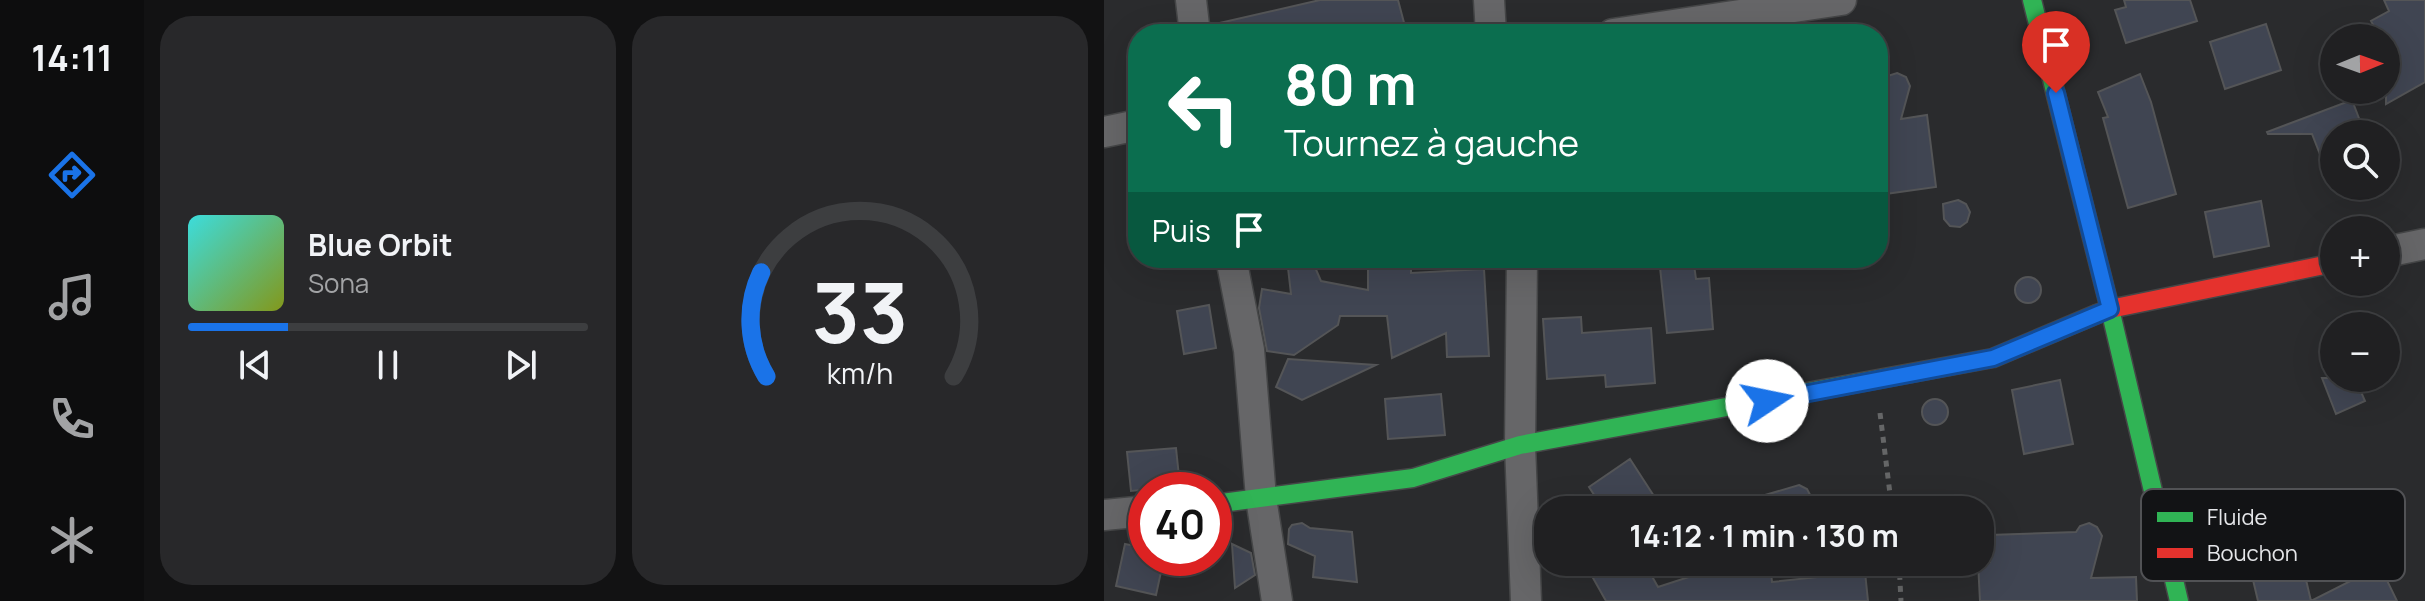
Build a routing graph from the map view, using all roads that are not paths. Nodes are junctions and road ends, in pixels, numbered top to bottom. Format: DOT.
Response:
graph roads {
  1 [pos="1191,0"];
  2 [pos="1489,0"];
  3 [pos="1841,0"];
  4 [pos="2032,0"];
  5 [pos="1194,24"];
  6 [pos="1490,24"];
  7 [pos="1680,24"];
  8 [pos="1128,127"];
  9 [pos="1104,132"];
  10 [pos="2425,244"];
  11 [pos="2400,249"];
  12 [pos="2320,266"];
  13 [pos="1233,268"];
  14 [pos="1522,268"];
  15 [pos="2110,309"];
  16 [pos="1520,445"];
  17 [pos="2153,489"];
  18 [pos="1261,498"];
  19 [pos="1232,502"];
  20 [pos="1128,513"];
  21 [pos="1104,515"];
  22 [pos="2174,581"];
  23 [pos="1277,601"];
  24 [pos="1526,601"];
  25 [pos="2179,601"];
  1 -- 5 [label="street"];
  2 -- 6 [label="street"];
  3 -- 7 [label="street"];
  4 -- 15 [label="street"];
  8 -- 9 [label="street"];
  10 -- 11 [label="street"];
  12 -- 15 [label="street"];
  13 -- 18 [label="street"];
  14 -- 16 [label="street"];
  15 -- 16 [label="street"];
  15 -- 17 [label="street"];
  16 -- 18 [label="street"];
  16 -- 24 [label="street"];
  18 -- 19 [label="street"];
  18 -- 23 [label="street"];
  20 -- 21 [label="street"];
  22 -- 25 [label="street"];
}
